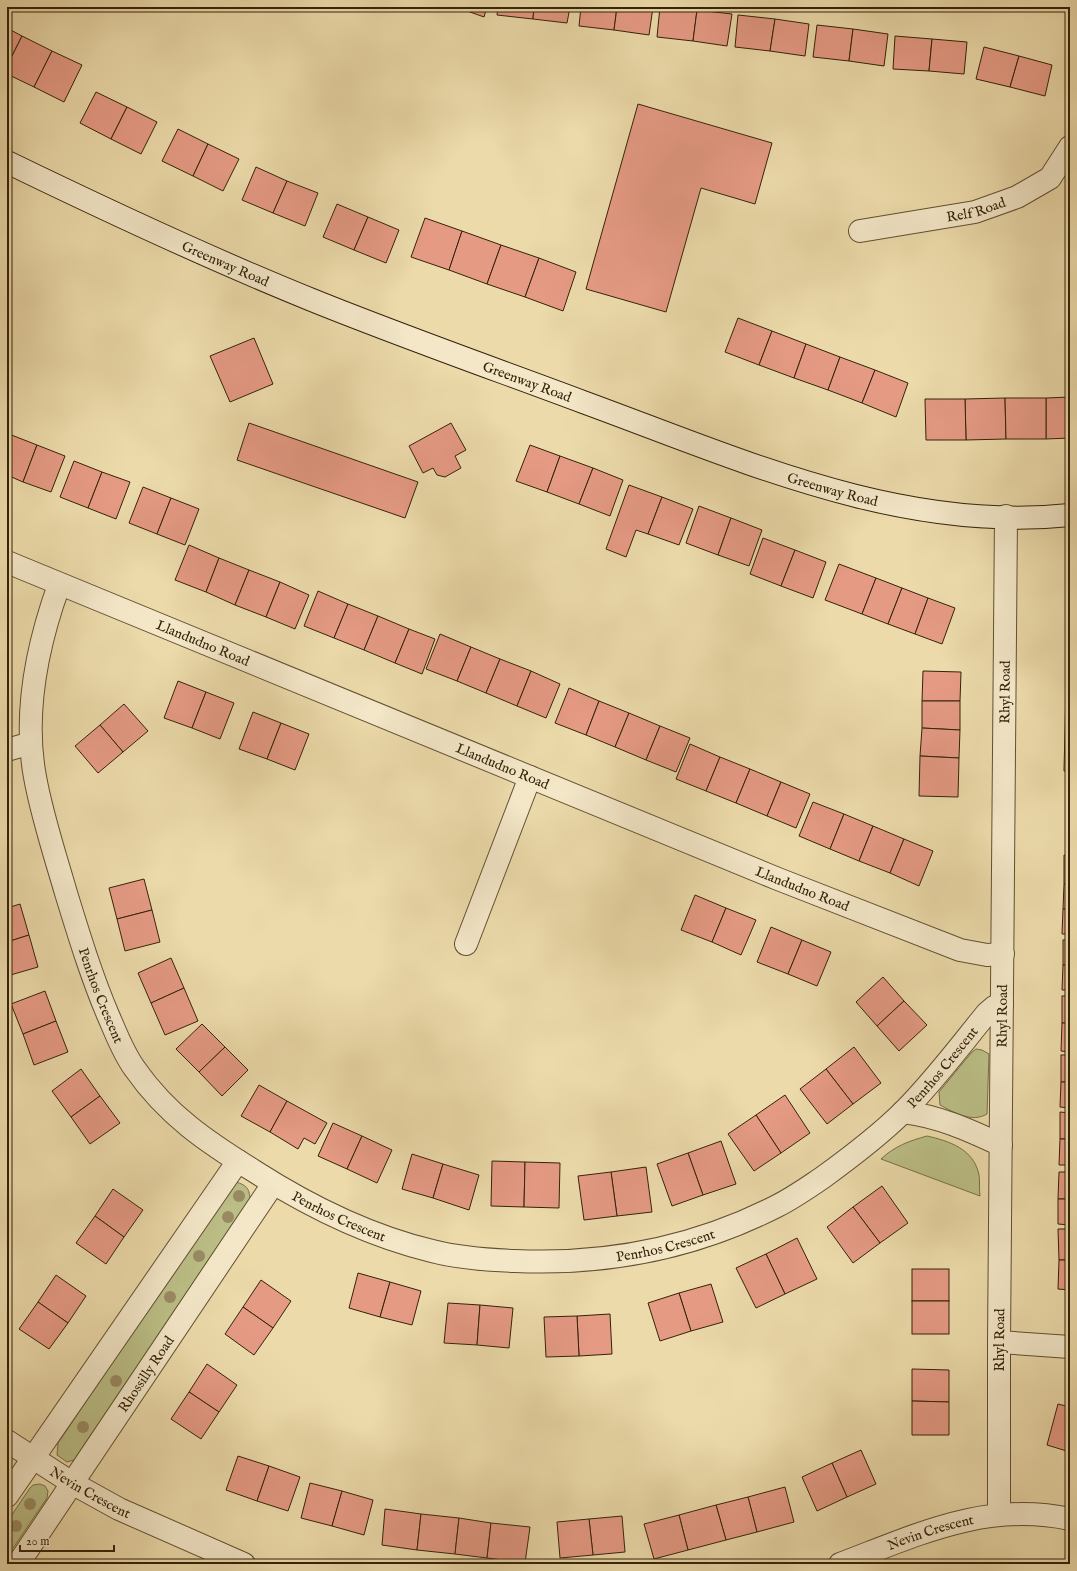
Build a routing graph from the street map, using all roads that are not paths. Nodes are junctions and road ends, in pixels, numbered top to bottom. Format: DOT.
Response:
graph roads {
  1 [pos="1070,147"];
  2 [pos="7,162"];
  3 [pos="860,231"];
  4 [pos="1070,515"];
  5 [pos="1006,516"];
  6 [pos="7,562"];
  7 [pos="59,585"];
  8 [pos="31,743"];
  9 [pos="7,750"];
  10 [pos="530,777"];
  11 [pos="466,944"];
  12 [pos="1003,954"];
  13 [pos="1002,1004"];
  14 [pos="903,1112"];
  15 [pos="1001,1145"];
  16 [pos="238,1161"];
  17 [pos="273,1184"];
  18 [pos="998,1342"];
  19 [pos="1070,1347"];
  20 [pos="7,1441"];
  21 [pos="33,1458"];
  22 [pos="72,1483"];
  23 [pos="7,1496"];
  24 [pos="1000,1515"];
  25 [pos="1070,1519"];
  26 [pos="18,1564"];
  27 [pos="244,1564"];
  28 [pos="840,1564"];
  1 -- 3 [label="street, Relf Road"];
  2 -- 5 [label="street, Greenway Road"];
  4 -- 5 [label="street, Greenway Road"];
  5 -- 12 [label="street, Rhyl Road"];
  6 -- 7 [label="street, Llandudno Road"];
  7 -- 8 [label="street, Penrhos Crescent"];
  7 -- 10 [label="street, Llandudno Road"];
  8 -- 9 [label="street"];
  8 -- 16 [label="street, Penrhos Crescent"];
  10 -- 11 [label="street"];
  10 -- 12 [label="street, Llandudno Road"];
  12 -- 13 [label="street, Rhyl Road"];
  13 -- 14 [label="street, Penrhos Crescent"];
  13 -- 15 [label="street, Rhyl Road"];
  14 -- 15 [label="street"];
  14 -- 17 [label="street, Penrhos Crescent"];
  15 -- 18 [label="street, Rhyl Road"];
  16 -- 17 [label="street, Penrhos Crescent"];
  16 -- 21 [label="street"];
  17 -- 22 [label="street, Rhossilly Road"];
  18 -- 19 [label="street"];
  18 -- 24 [label="street, Rhyl Road"];
  20 -- 21 [label="street, Nevin Crescent"];
  21 -- 22 [label="street, Nevin Crescent"];
  21 -- 23 [label="street"];
  22 -- 26 [label="street, Rhossilly Road"];
  22 -- 27 [label="street, Nevin Crescent"];
  24 -- 25 [label="street, Nevin Crescent"];
  24 -- 28 [label="street, Nevin Crescent"];
}
